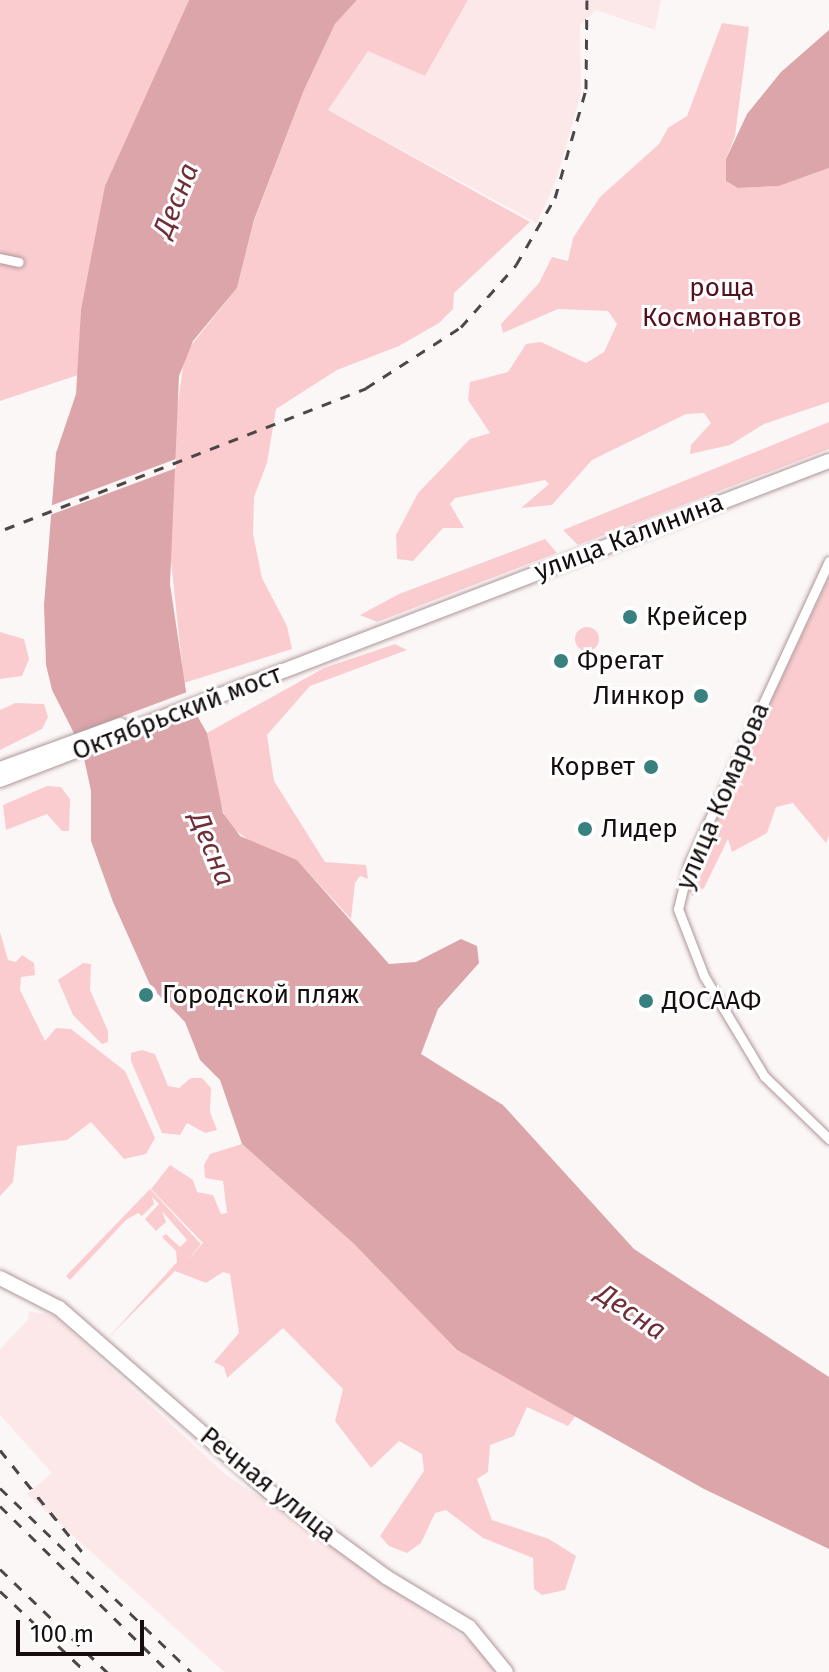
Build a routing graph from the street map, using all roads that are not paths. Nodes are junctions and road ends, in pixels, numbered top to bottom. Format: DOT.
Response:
graph roads {
  1 [pos="0,258"];
  2 [pos="19,262"];
  3 [pos="829,461"];
  4 [pos="829,561"];
  5 [pos="353,642"];
  6 [pos="0,769"];
  7 [pos="0,780"];
  8 [pos="829,1139"];
  9 [pos="0,1278"];
  10 [pos="0,1289"];
  11 [pos="31,1294"];
  12 [pos="506,1672"];
  1 -- 2 [label="street"];
  3 -- 5 [label="main road, улица Калинина"];
  4 -- 8 [label="street, улица Комарова"];
  5 -- 6 [label="main road, Октябрьский мост"];
  5 -- 7 [label="main road, Октябрьский мост"];
  9 -- 11 [label="main road, Речная улица"];
  10 -- 11 [label="main road, Речная улица"];
  11 -- 12 [label="main road, Речная улица"];
}
